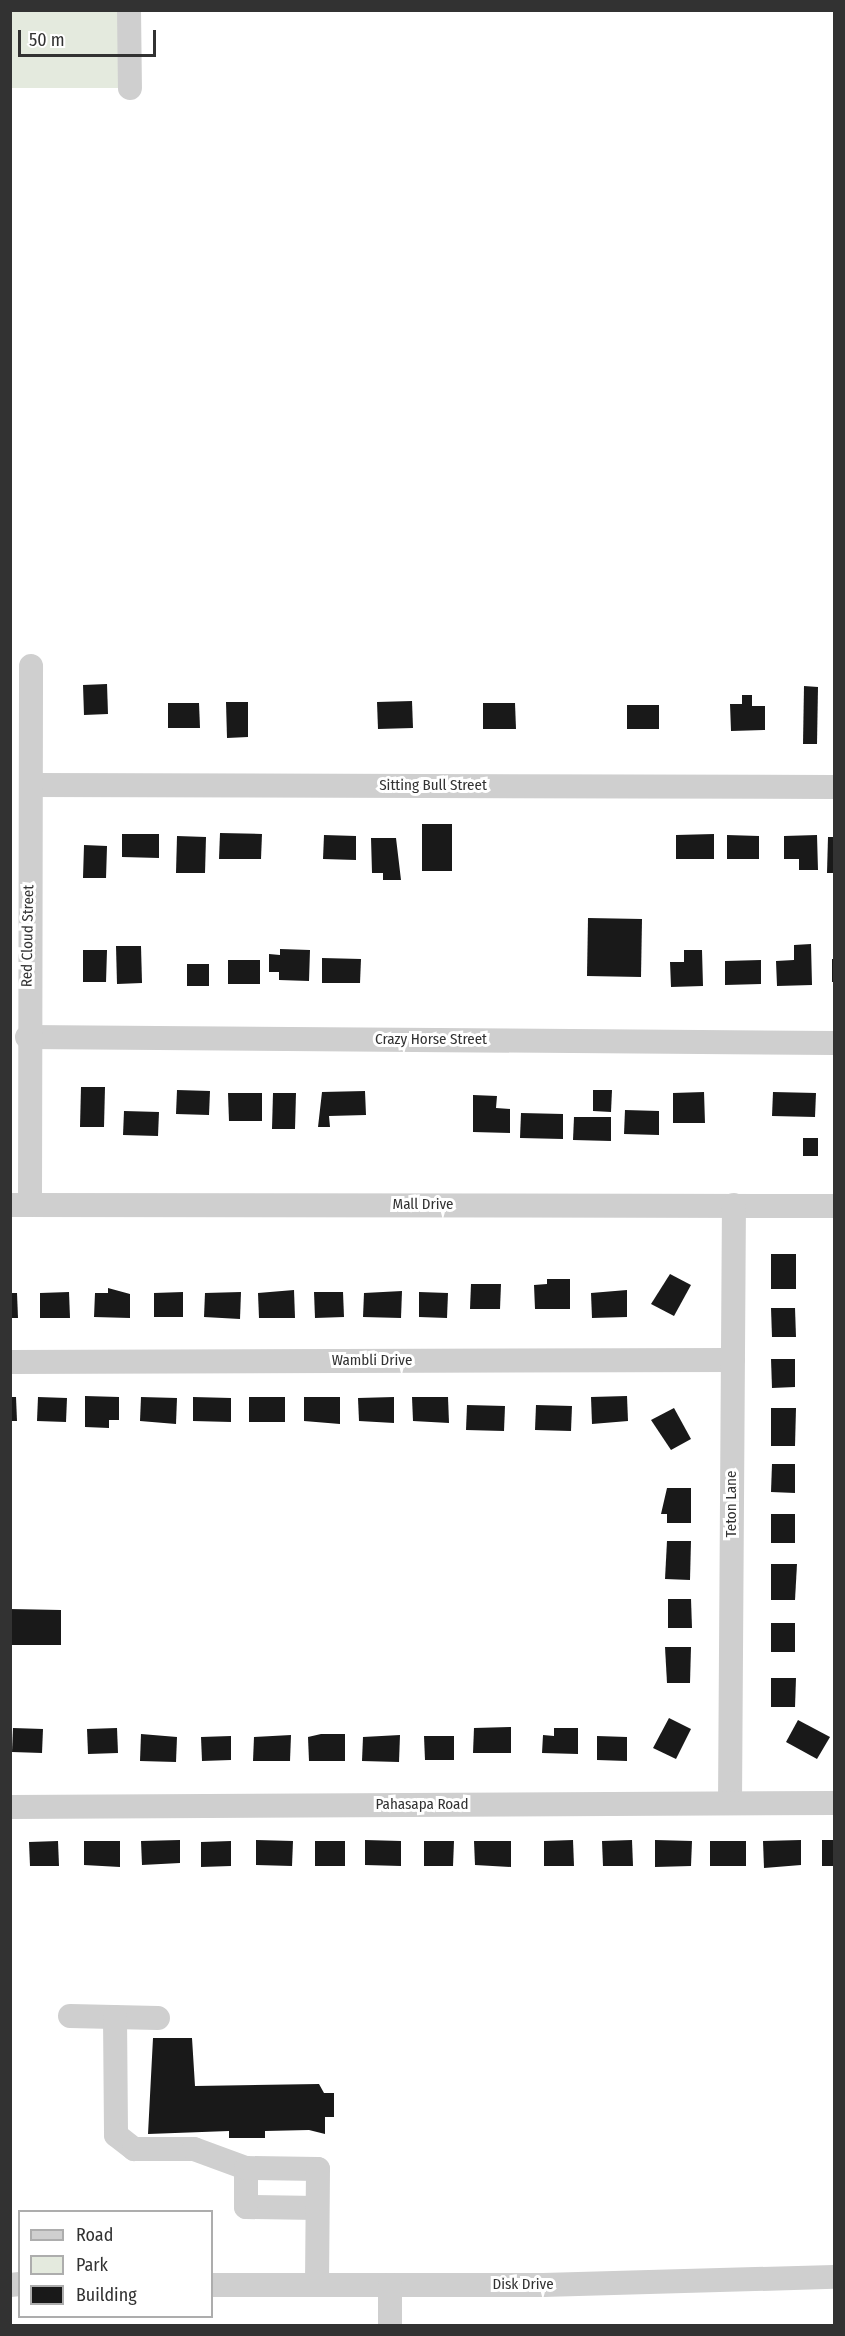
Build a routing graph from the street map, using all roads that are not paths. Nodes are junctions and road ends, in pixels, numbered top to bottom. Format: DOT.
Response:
graph roads {
  1 [pos="129,10"];
  2 [pos="130,88"];
  3 [pos="31,666"];
  4 [pos="31,785"];
  5 [pos="834,787"];
  6 [pos="27,1037"];
  7 [pos="834,1043"];
  8 [pos="20,1205"];
  9 [pos="734,1205"];
  10 [pos="834,1206"];
  11 [pos="733,1360"];
  12 [pos="10,1362"];
  13 [pos="730,1803"];
  14 [pos="834,1803"];
  15 [pos="10,1807"];
  16 [pos="70,2016"];
  17 [pos="115,2017"];
  18 [pos="158,2018"];
  19 [pos="246,2168"];
  20 [pos="316,2208"];
  21 [pos="834,2277"];
  22 [pos="213,2285"];
  23 [pos="316,2285"];
  24 [pos="390,2285"];
  25 [pos="390,2325"];
  1 -- 2 [label="street"];
  3 -- 4 [label="street, Red Cloud Street"];
  4 -- 5 [label="street, Sitting Bull Street"];
  4 -- 6 [label="street, Red Cloud Street"];
  6 -- 7 [label="street, Crazy Horse Street"];
  6 -- 8 [label="street, Red Cloud Street"];
  8 -- 9 [label="street, Mall Drive"];
  9 -- 10 [label="street, Mall Drive"];
  9 -- 11 [label="street, Teton Lane"];
  11 -- 12 [label="street, Wambli Drive"];
  11 -- 13 [label="street, Teton Lane"];
  13 -- 14 [label="street, Pahasapa Road"];
  13 -- 15 [label="street, Pahasapa Road"];
  16 -- 17 [label="street"];
  17 -- 18 [label="street"];
  17 -- 19 [label="street"];
  19 -- 20 [label="street"];
  19 -- 20 [label="street"];
  20 -- 23 [label="street"];
  21 -- 24 [label="street, Disk Drive"];
  22 -- 23 [label="street, Disk Drive"];
  23 -- 24 [label="street, Disk Drive"];
  24 -- 25 [label="street"];
}
